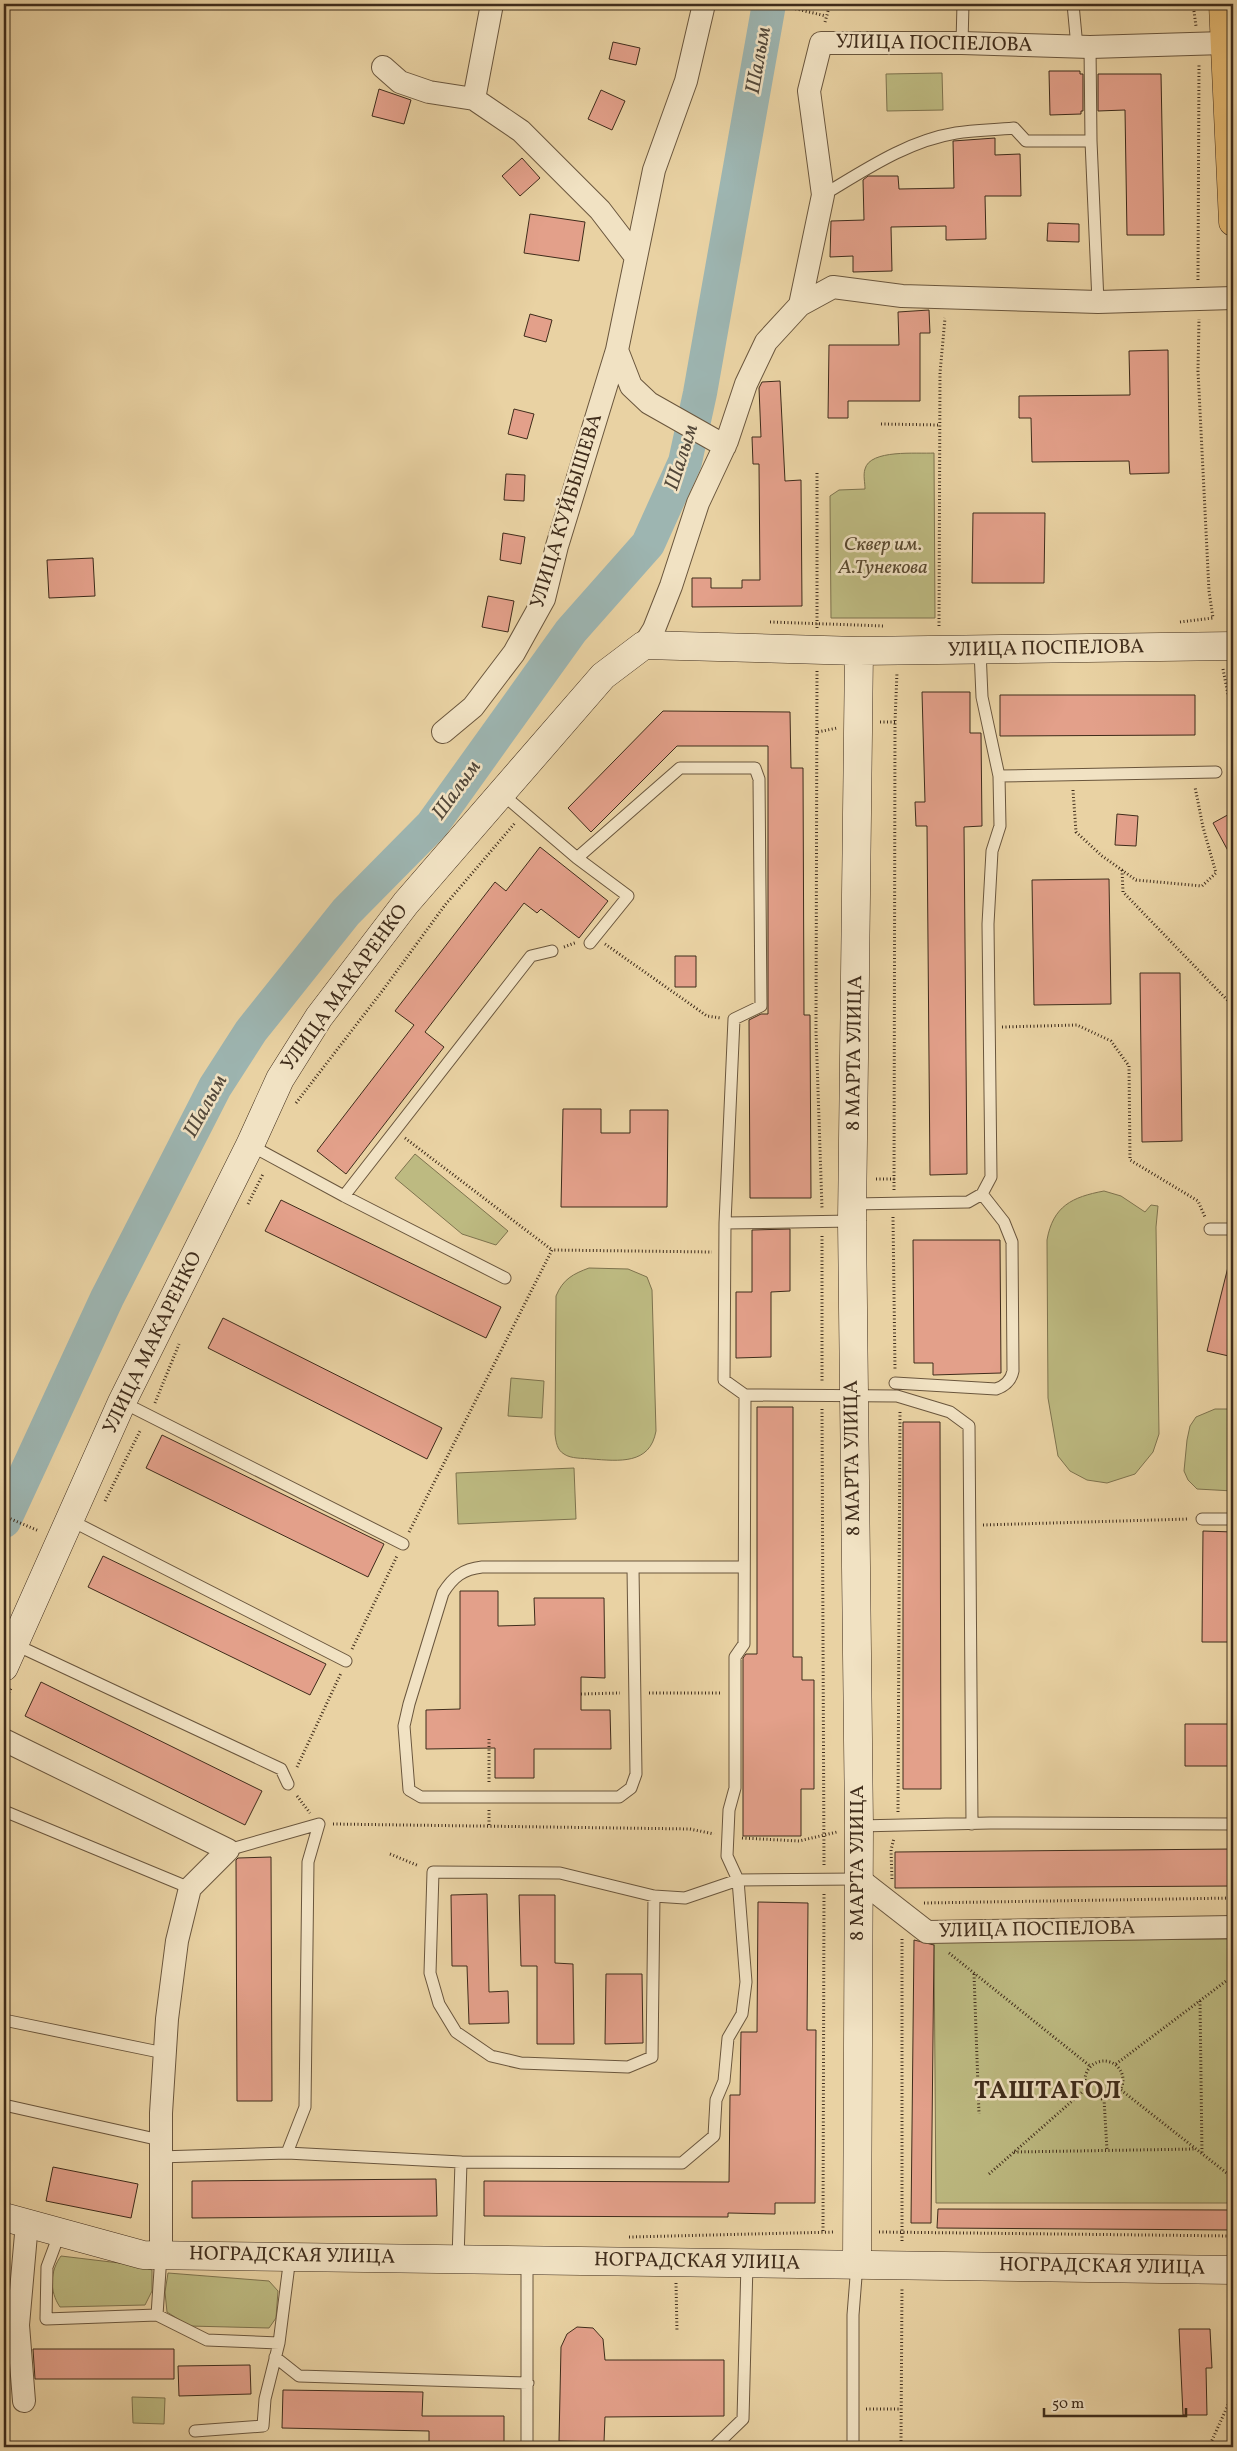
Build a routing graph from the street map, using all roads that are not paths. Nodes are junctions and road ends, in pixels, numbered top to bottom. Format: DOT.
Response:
graph roads {
  1 [pos="492,4"];
  2 [pos="704,4"];
  3 [pos="962,4"];
  4 [pos="1072,4"];
  5 [pos="1223,4"];
  6 [pos="962,43"];
  7 [pos="1211,43"];
  8 [pos="1084,47"];
  9 [pos="383,67"];
  10 [pos="474,99"];
  11 [pos="1092,141"];
  12 [pos="823,195"];
  13 [pos="1233,222"];
  14 [pos="636,257"];
  15 [pos="1233,298"];
  16 [pos="1098,302"];
  17 [pos="800,305"];
  18 [pos="617,350"];
  19 [pos="725,446"];
  20 [pos="644,645"];
  21 [pos="1233,646"];
  22 [pos="980,650"];
  23 [pos="859,651"];
  24 [pos="443,732"];
  25 [pos="1216,772"];
  26 [pos="999,776"];
  27 [pos="501,793"];
  28 [pos="577,858"];
  29 [pos="592,940"];
  30 [pos="552,951"];
  31 [pos="261,1150"];
  32 [pos="982,1194"];
  33 [pos="344,1196"];
  34 [pos="852,1213"];
  35 [pos="725,1223"];
  36 [pos="1210,1229"];
  37 [pos="1233,1229"];
  38 [pos="505,1278"];
  39 [pos="895,1383"];
  40 [pos="852,1394"];
  41 [pos="745,1395"];
  42 [pos="122,1402"];
  43 [pos="1202,1519"];
  44 [pos="1233,1519"];
  45 [pos="81,1525"];
  46 [pos="403,1544"];
  47 [pos="744,1567"];
  48 [pos="633,1568"];
  49 [pos="9,1656"];
  50 [pos="346,1661"];
  51 [pos="4,1740"];
  52 [pos="288,1784"];
  53 [pos="4,1811"];
  54 [pos="972,1824"];
  55 [pos="1233,1824"];
  56 [pos="858,1828"];
  57 [pos="228,1850"];
  58 [pos="859,1879"];
  59 [pos="738,1880"];
  60 [pos="190,1888"];
  61 [pos="654,1896"];
  62 [pos="1233,1927"];
  63 [pos="4,2020"];
  64 [pos="164,2053"];
  65 [pos="4,2105"];
  66 [pos="160,2148"];
  67 [pos="287,2153"];
  68 [pos="461,2162"];
  69 [pos="16,2220"];
  70 [pos="60,2232"];
  71 [pos="161,2255"];
  72 [pos="290,2257"];
  73 [pos="458,2259"];
  74 [pos="527,2259"];
  75 [pos="747,2263"];
  76 [pos="857,2264"];
  77 [pos="1233,2270"];
  78 [pos="157,2315"];
  79 [pos="279,2343"];
  80 [pos="275,2357"];
  81 [pos="528,2383"];
  82 [pos="24,2401"];
  83 [pos="195,2431"];
  84 [pos="527,2447"];
  85 [pos="714,2447"];
  86 [pos="853,2447"];
  1 -- 10 [label="street"];
  2 -- 14 [label="street, УЛИЦА КУЙБЫШЕВА"];
  3 -- 6 [label="lane"];
  4 -- 8 [label="lane"];
  5 -- 7 [label="main road"];
  6 -- 8 [label="street, УЛИЦА ПОСПЕЛОВА"];
  6 -- 12 [label="street, УЛИЦА ПОСПЕЛОВА"];
  7 -- 8 [label="street, УЛИЦА ПОСПЕЛОВА"];
  7 -- 13 [label="main road"];
  8 -- 11 [label="lane"];
  9 -- 10 [label="street"];
  10 -- 14 [label="street"];
  11 -- 12 [label="lane"];
  11 -- 16 [label="lane"];
  12 -- 17 [label="street, УЛИЦА ПОСПЕЛОВА"];
  14 -- 18 [label="street, УЛИЦА КУЙБЫШЕВА"];
  15 -- 16 [label="street"];
  16 -- 17 [label="street"];
  17 -- 19 [label="street"];
  18 -- 19 [label="street"];
  18 -- 24 [label="street, УЛИЦА КУЙБЫШЕВА"];
  19 -- 20 [label="street"];
  20 -- 23 [label="street"];
  20 -- 27 [label="street, УЛИЦА МАКАРЕНКО"];
  21 -- 22 [label="street, УЛИЦА ПОСПЕЛОВА"];
  22 -- 23 [label="street, УЛИЦА ПОСПЕЛОВА"];
  22 -- 26 [label="lane"];
  23 -- 34 [label="street, 8 МАРТА УЛИЦА"];
  25 -- 26 [label="lane"];
  26 -- 32 [label="lane"];
  27 -- 28 [label="lane"];
  27 -- 31 [label="street, УЛИЦА МАКАРЕНКО"];
  28 -- 29 [label="lane"];
  28 -- 35 [label="lane"];
  30 -- 33 [label="lane"];
  31 -- 33 [label="lane"];
  31 -- 42 [label="street, УЛИЦА МАКАРЕНКО"];
  32 -- 34 [label="lane"];
  32 -- 39 [label="lane"];
  33 -- 38 [label="lane"];
  34 -- 35 [label="lane"];
  34 -- 40 [label="street, 8 МАРТА УЛИЦА"];
  35 -- 41 [label="lane"];
  36 -- 37 [label="lane"];
  40 -- 41 [label="lane"];
  40 -- 54 [label="lane"];
  40 -- 56 [label="street, 8 МАРТА УЛИЦА"];
  41 -- 47 [label="lane"];
  42 -- 45 [label="street, УЛИЦА МАКАРЕНКО"];
  42 -- 46 [label="lane"];
  43 -- 44 [label="lane"];
  45 -- 49 [label="street, УЛИЦА МАКАРЕНКО"];
  45 -- 50 [label="lane"];
  47 -- 48 [label="lane"];
  47 -- 59 [label="lane"];
  48 -- 48 [label="lane"];
  49 -- 52 [label="lane"];
  51 -- 57 [label="street"];
  53 -- 60 [label="lane"];
  54 -- 55 [label="lane"];
  54 -- 56 [label="lane"];
  56 -- 58 [label="street, 8 МАРТА УЛИЦА"];
  57 -- 60 [label="street"];
  57 -- 67 [label="lane"];
  58 -- 59 [label="lane"];
  58 -- 62 [label="street, УЛИЦА ПОСПЕЛОВА"];
  58 -- 76 [label="street, 8 МАРТА УЛИЦА"];
  59 -- 61 [label="lane"];
  59 -- 68 [label="lane"];
  60 -- 64 [label="street, НОГРАДСКАЯ УЛИЦА"];
  61 -- 61 [label="lane"];
  63 -- 64 [label="lane"];
  64 -- 66 [label="street, НОГРАДСКАЯ УЛИЦА"];
  65 -- 66 [label="lane"];
  66 -- 67 [label="lane"];
  66 -- 71 [label="street, НОГРАДСКАЯ УЛИЦА"];
  67 -- 68 [label="lane"];
  68 -- 73 [label="lane"];
  69 -- 70 [label="street, НОГРАДСКАЯ УЛИЦА"];
  69 -- 82 [label="street"];
  70 -- 71 [label="street, НОГРАДСКАЯ УЛИЦА"];
  70 -- 78 [label="lane"];
  71 -- 72 [label="street, НОГРАДСКАЯ УЛИЦА"];
  71 -- 78 [label="lane"];
  72 -- 73 [label="street, НОГРАДСКАЯ УЛИЦА"];
  72 -- 79 [label="lane"];
  73 -- 74 [label="street, НОГРАДСКАЯ УЛИЦА"];
  74 -- 75 [label="street, НОГРАДСКАЯ УЛИЦА"];
  74 -- 81 [label="lane"];
  75 -- 76 [label="street, НОГРАДСКАЯ УЛИЦА"];
  75 -- 85 [label="lane"];
  76 -- 77 [label="street, НОГРАДСКАЯ УЛИЦА"];
  76 -- 86 [label="lane"];
  78 -- 79 [label="lane"];
  79 -- 80 [label="lane"];
  80 -- 81 [label="lane"];
  80 -- 83 [label="lane"];
  81 -- 84 [label="lane"];
}
